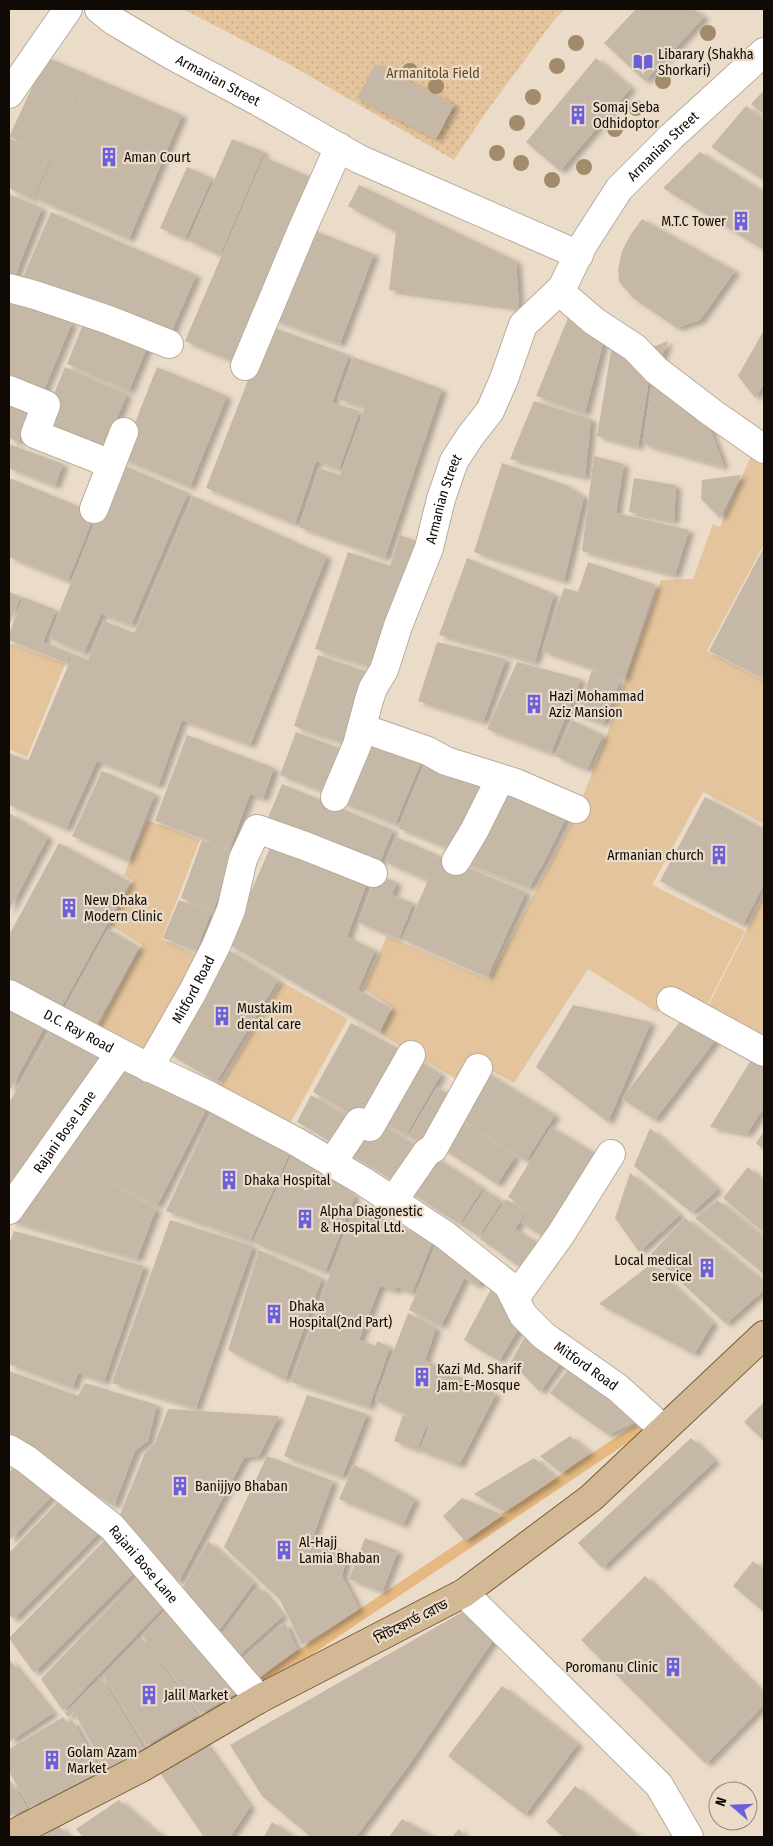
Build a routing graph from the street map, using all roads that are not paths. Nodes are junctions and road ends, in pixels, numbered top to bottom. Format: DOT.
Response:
graph roads {
  1 [pos="68,9"];
  2 [pos="98,9"];
  3 [pos="764,52"];
  4 [pos="9,94"];
  5 [pos="339,147"];
  6 [pos="579,255"];
  7 [pos="9,288"];
  8 [pos="559,291"];
  9 [pos="169,344"];
  10 [pos="245,366"];
  11 [pos="9,390"];
  12 [pos="124,432"];
  13 [pos="764,449"];
  14 [pos="111,464"];
  15 [pos="94,510"];
  16 [pos="362,728"];
  17 [pos="500,779"];
  18 [pos="335,797"];
  19 [pos="576,809"];
  20 [pos="456,861"];
  21 [pos="373,873"];
  22 [pos="9,994"];
  23 [pos="671,1001"];
  24 [pos="764,1052"];
  25 [pos="120,1053"];
  26 [pos="411,1055"];
  27 [pos="149,1068"];
  28 [pos="478,1068"];
  29 [pos="611,1154"];
  30 [pos="332,1163"];
  31 [pos="393,1201"];
  32 [pos="9,1210"];
  33 [pos="515,1298"];
  34 [pos="764,1335"];
  35 [pos="663,1429"];
  36 [pos="9,1449"];
  37 [pos="464,1594"];
  38 [pos="259,1699"];
  39 [pos="9,1836"];
  40 [pos="689,1837"];
  1 -- 4 [label="street"];
  2 -- 5 [label="street, Armanian Street"];
  3 -- 6 [label="street, Armanian Street"];
  5 -- 6 [label="street, Armanian Street"];
  5 -- 10 [label="street"];
  6 -- 8 [label="street, Armanian Street"];
  7 -- 9 [label="street"];
  8 -- 13 [label="street"];
  8 -- 16 [label="street, Armanian Street"];
  11 -- 14 [label="street"];
  12 -- 14 [label="street"];
  14 -- 15 [label="street"];
  16 -- 17 [label="street"];
  16 -- 18 [label="street, Armanian Street"];
  17 -- 19 [label="street"];
  17 -- 20 [label="street"];
  21 -- 27 [label="street, Mitford Road"];
  22 -- 25 [label="street, D.C. Ray Road"];
  23 -- 24 [label="street"];
  25 -- 27 [label="street, D.C. Ray Road"];
  25 -- 32 [label="street, Rajani Bose Lane"];
  26 -- 30 [label="street"];
  27 -- 30 [label="street, Mitford Road"];
  28 -- 31 [label="street"];
  29 -- 33 [label="street"];
  30 -- 31 [label="street, Mitford Road"];
  31 -- 33 [label="street, Mitford Road"];
  33 -- 35 [label="street, Mitford Road"];
  34 -- 35 [label="main road, মিটফোর্ড রোড"];
  35 -- 37 [label="main road, মিটফোর্ড রোড"];
  36 -- 38 [label="street, Rajani Bose Lane"];
  37 -- 38 [label="main road, মিটফোর্ড রোড"];
  37 -- 40 [label="street"];
  38 -- 39 [label="main road, মিটফোর্ড রোড"];
}
